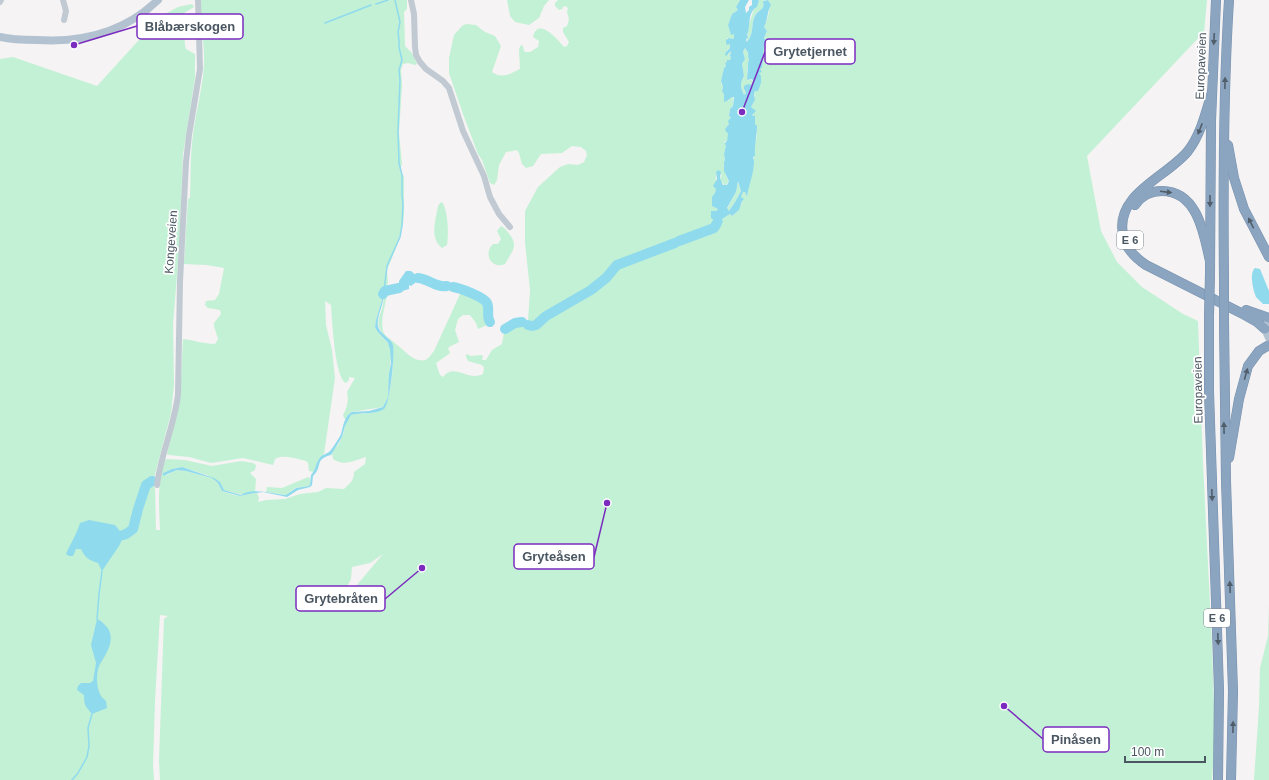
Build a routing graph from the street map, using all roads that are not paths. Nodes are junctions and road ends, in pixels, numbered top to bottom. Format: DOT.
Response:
graph roads {
  1 [pos="63,0"];
  2 [pos="158,0"];
  3 [pos="198,0"];
  4 [pos="411,0"];
  5 [pos="1216,0"];
  6 [pos="1228,0"];
  7 [pos="64,20"];
  8 [pos="0,33"];
  9 [pos="0,37"];
  10 [pos="34,40"];
  11 [pos="1212,92"];
  12 [pos="1224,122"];
  13 [pos="510,227"];
  14 [pos="1269,257"];
  15 [pos="1210,262"];
  16 [pos="1268,326"];
  17 [pos="1269,345"];
  18 [pos="1226,481"];
  19 [pos="157,485"];
  20 [pos="1218,780"];
  21 [pos="1231,780"];
  1 -- 7 [label="street"];
  2 -- 10 [label="main road"];
  3 -- 19 [label="street, Kongeveien"];
  4 -- 13 [label="street"];
  5 -- 11 [label="highway, Europaveien / E 6, one-way"];
  12 -- 6 [label="highway, Europaveien / E 6, one-way"];
  8 -- 10 [label="main road"];
  9 -- 10 [label="main road"];
  11 -- 15 [label="highway, Europaveien / E 6, one-way"];
  11 -- 16 [label="highway, E 6, one-way"];
  14 -- 12 [label="highway, E 6, one-way"];
  18 -- 12 [label="highway, Europaveien / E 6, one-way, bridge"];
  16 -- 15 [label="highway, E 6, one-way"];
  15 -- 20 [label="highway, Europaveien / E 6, one-way, bridge"];
  18 -- 17 [label="highway, E 6, one-way"];
  21 -- 18 [label="highway, Europaveien / E 6, one-way"];
}
